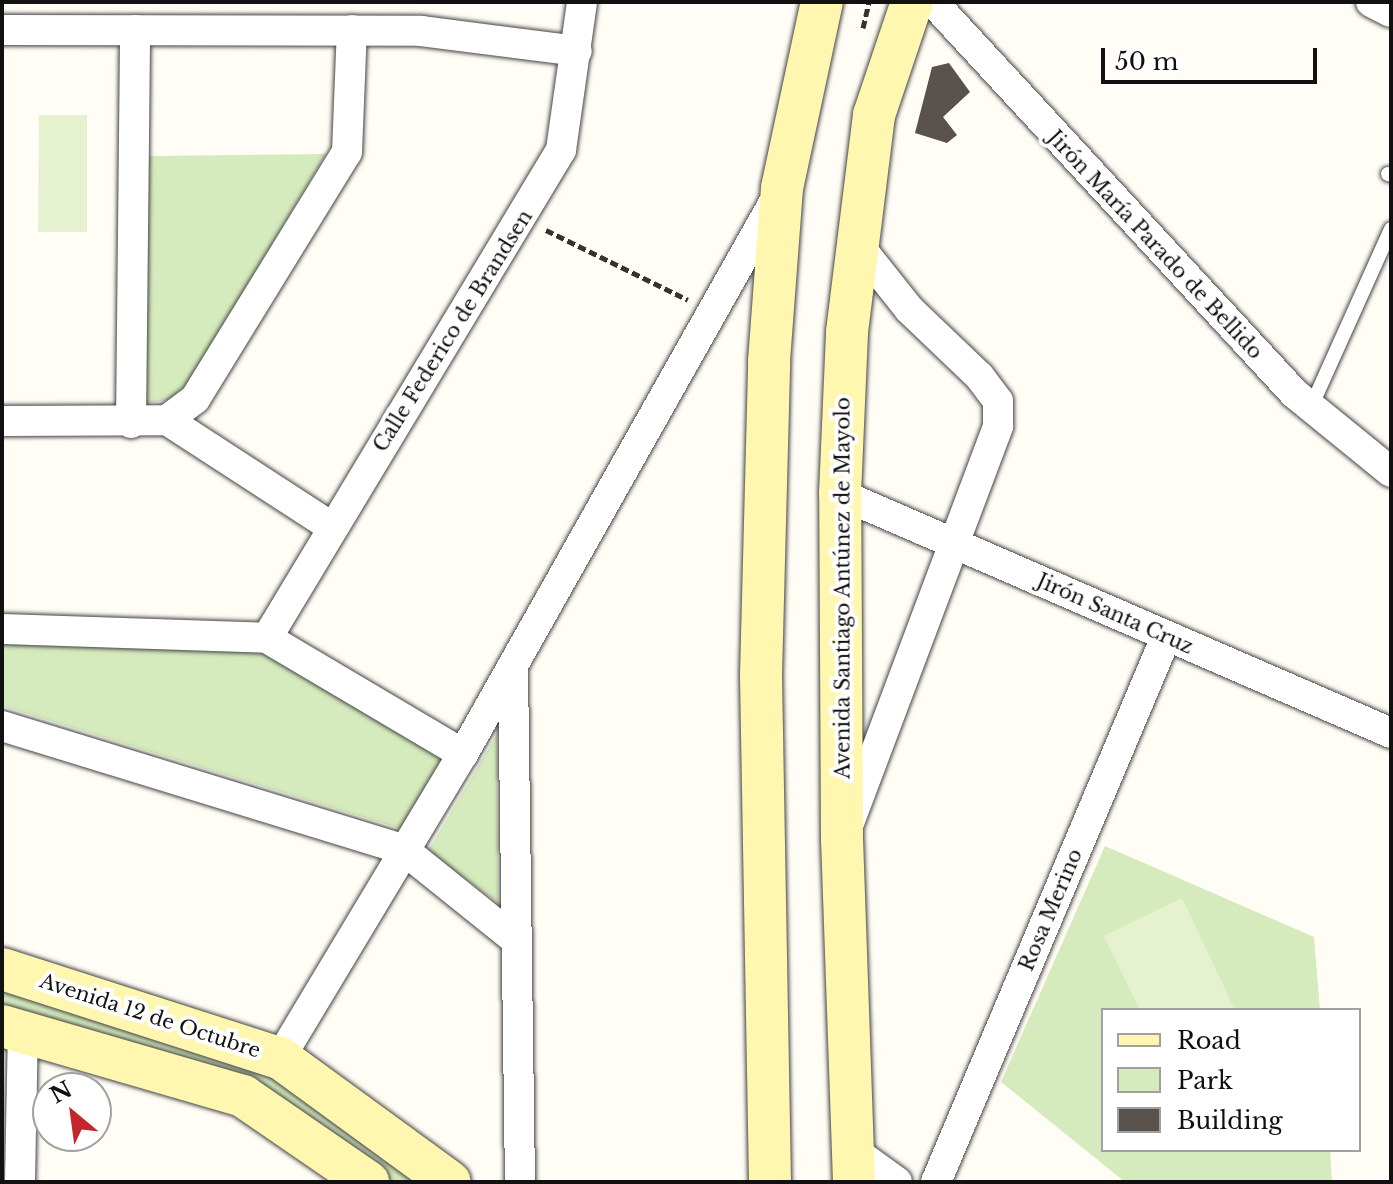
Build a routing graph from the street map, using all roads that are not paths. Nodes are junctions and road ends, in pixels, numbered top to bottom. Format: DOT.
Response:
graph roads {
  1 [pos="582,2"];
  2 [pos="822,2"];
  3 [pos="912,2"];
  4 [pos="933,2"];
  5 [pos="1371,2"];
  6 [pos="1391,12"];
  7 [pos="2,30"];
  8 [pos="135,30"];
  9 [pos="352,30"];
  10 [pos="577,51"];
  11 [pos="782,188"];
  12 [pos="1391,229"];
  13 [pos="855,241"];
  14 [pos="1311,407"];
  15 [pos="167,420"];
  16 [pos="2,421"];
  17 [pos="131,423"];
  18 [pos="1391,472"];
  19 [pos="840,494"];
  20 [pos="332,527"];
  21 [pos="958,544"];
  22 [pos="2,629"];
  23 [pos="1166,637"];
  24 [pos="267,638"];
  25 [pos="513,667"];
  26 [pos="2,726"];
  27 [pos="1391,733"];
  28 [pos="463,754"];
  29 [pos="842,840"];
  30 [pos="404,850"];
  31 [pos="517,941"];
  32 [pos="2,969"];
  33 [pos="13,1029"];
  34 [pos="280,1058"];
  35 [pos="854,1166"];
  36 [pos="20,1182"];
  37 [pos="368,1182"];
  38 [pos="450,1182"];
  39 [pos="520,1182"];
  40 [pos="770,1182"];
  41 [pos="897,1182"];
  42 [pos="936,1182"];
  1 -- 10 [label="street, Calle Federico de Brandsen"];
  2 -- 11 [label="main road"];
  3 -- 13 [label="main road, Avenida Santiago Antúnez de Mayolo"];
  4 -- 14 [label="street, Jirón María Parado de Bellido"];
  5 -- 6 [label="street"];
  7 -- 8 [label="street"];
  8 -- 9 [label="street"];
  8 -- 17 [label="street"];
  9 -- 10 [label="street"];
  9 -- 15 [label="street"];
  10 -- 20 [label="street, Calle Federico de Brandsen"];
  11 -- 25 [label="street"];
  11 -- 40 [label="main road"];
  12 -- 14 [label="lane"];
  13 -- 19 [label="main road, Avenida Santiago Antúnez de Mayolo"];
  13 -- 21 [label="street"];
  14 -- 18 [label="street, Jirón María Parado de Bellido"];
  15 -- 17 [label="street"];
  15 -- 20 [label="street"];
  16 -- 17 [label="street"];
  19 -- 21 [label="street, Jirón Santa Cruz"];
  19 -- 29 [label="main road, Avenida Santiago Antúnez de Mayolo"];
  20 -- 24 [label="street, Calle Federico de Brandsen"];
  21 -- 23 [label="street, Jirón Santa Cruz"];
  21 -- 29 [label="street"];
  22 -- 24 [label="street"];
  23 -- 27 [label="street, Jirón Santa Cruz"];
  23 -- 42 [label="street, Rosa Merino"];
  24 -- 28 [label="street"];
  25 -- 28 [label="street"];
  25 -- 31 [label="street"];
  26 -- 30 [label="street"];
  28 -- 30 [label="street"];
  29 -- 35 [label="main road, Avenida Santiago Antúnez de Mayolo"];
  30 -- 31 [label="street"];
  30 -- 34 [label="street"];
  31 -- 39 [label="street"];
  32 -- 34 [label="main road, Avenida 12 de Octubre"];
  33 -- 36 [label="street"];
  33 -- 37 [label="main road"];
  34 -- 38 [label="main road, Avenida 12 de Octubre"];
  35 -- 41 [label="street"];
}
